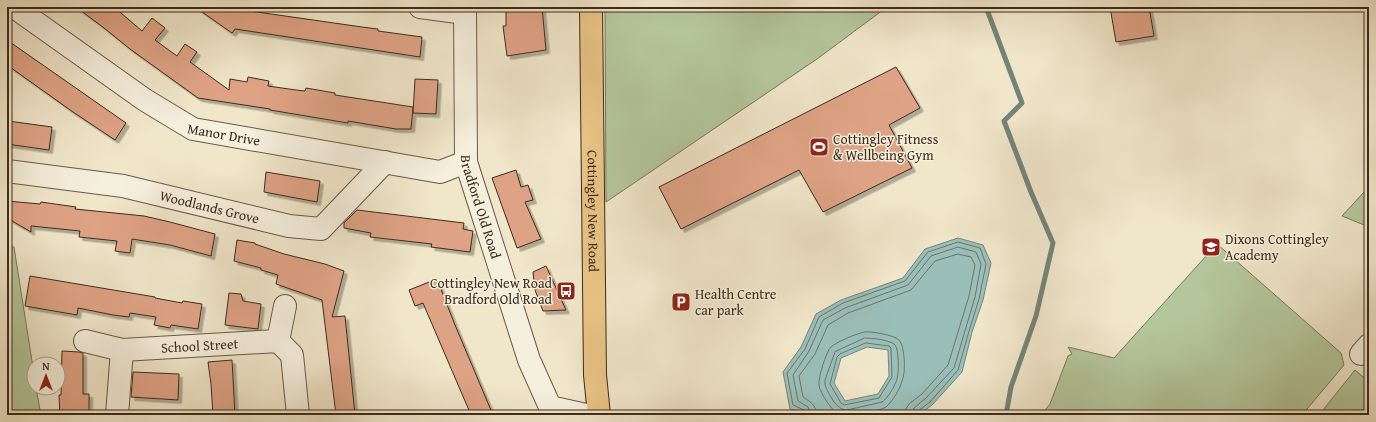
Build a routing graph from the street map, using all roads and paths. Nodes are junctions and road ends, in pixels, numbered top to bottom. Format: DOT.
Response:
graph roads {
  1 [pos="14,7"];
  2 [pos="420,7"];
  3 [pos="591,7"];
  4 [pos="465,10"];
  5 [pos="385,162"];
  6 [pos="466,162"];
  7 [pos="7,171"];
  8 [pos="285,306"];
  9 [pos="85,341"];
  10 [pos="278,341"];
  11 [pos="122,350"];
  12 [pos="117,415"];
  13 [pos="298,415"];
  14 [pos="586,415"];
  15 [pos="599,415"];
  1 -- 5 [label="street, Manor Drive"];
  2 -- 4 [label="street"];
  3 -- 15 [label="main road, Cottingley New Road"];
  4 -- 6 [label="street, Bradford Old Road"];
  5 -- 6 [label="street, Manor Drive"];
  5 -- 7 [label="street, Woodlands Grove"];
  6 -- 14 [label="street, Bradford Old Road"];
  8 -- 10 [label="street"];
  9 -- 11 [label="street, School Street"];
  10 -- 11 [label="street, School Street"];
  10 -- 13 [label="street"];
  11 -- 12 [label="street"];
}
